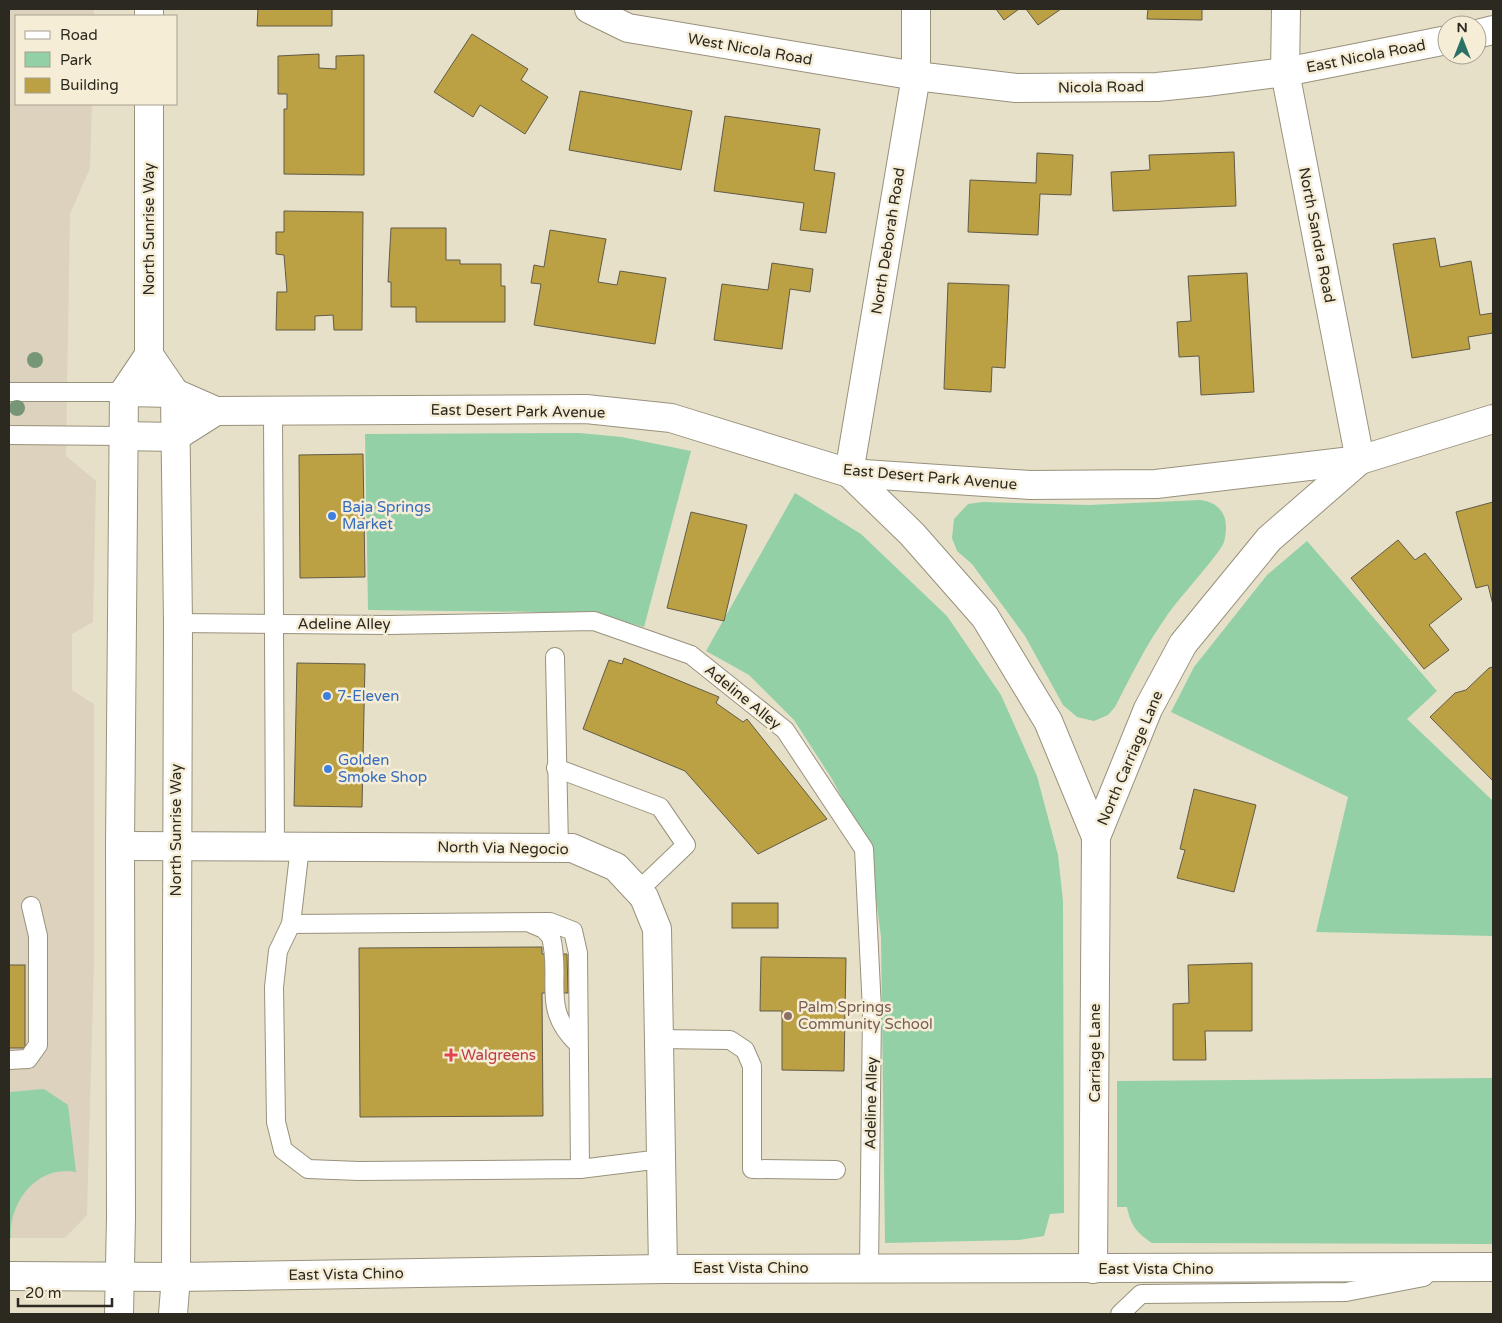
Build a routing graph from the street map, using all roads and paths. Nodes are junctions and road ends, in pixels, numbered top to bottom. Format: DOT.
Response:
graph roads {
  1 [pos="589,9"];
  2 [pos="916,9"];
  3 [pos="1286,9"];
  4 [pos="1437,42"];
  5 [pos="1286,72"];
  6 [pos="916,76"];
  7 [pos="149,105"];
  8 [pos="149,355"];
  9 [pos="9,392"];
  10 [pos="124,392"];
  11 [pos="175,393"];
  12 [pos="216,411"];
  13 [pos="273,411"];
  14 [pos="1493,419"];
  15 [pos="9,435"];
  16 [pos="123,436"];
  17 [pos="175,436"];
  18 [pos="1360,460"];
  19 [pos="849,473"];
  20 [pos="178,623"];
  21 [pos="274,624"];
  22 [pos="555,657"];
  23 [pos="556,768"];
  24 [pos="1096,837"];
  25 [pos="120,846"];
  26 [pos="176,847"];
  27 [pos="288,847"];
  28 [pos="559,848"];
  29 [pos="638,891"];
  30 [pos="32,906"];
  31 [pos="528,922"];
  32 [pos="291,924"];
  33 [pos="660,1039"];
  34 [pos="578,1044"];
  35 [pos="9,1060"];
  36 [pos="661,1159"];
  37 [pos="580,1169"];
  38 [pos="836,1170"];
  39 [pos="1482,1267"];
  40 [pos="870,1268"];
  41 [pos="663,1269"];
  42 [pos="1093,1269"];
  43 [pos="9,1276"];
  44 [pos="120,1276"];
  45 [pos="176,1276"];
  46 [pos="119,1314"];
  47 [pos="172,1314"];
  48 [pos="1120,1314"];
  1 -- 6 [label="street, West Nicola Road"];
  2 -- 6 [label="street, North Deborah Road"];
  3 -- 5 [label="street, North Sandra Road"];
  4 -- 5 [label="street, East Nicola Road"];
  5 -- 6 [label="street, Nicola Road"];
  5 -- 18 [label="street, North Sandra Road"];
  6 -- 19 [label="street, North Deborah Road"];
  7 -- 8 [label="street, North Sunrise Way"];
  8 -- 10 [label="street"];
  8 -- 11 [label="street"];
  9 -- 10 [label="lane"];
  10 -- 11 [label="street, East Desert Park Avenue"];
  10 -- 16 [label="street"];
  11 -- 12 [label="street, East Desert Park Avenue"];
  11 -- 17 [label="street, North Sunrise Way"];
  12 -- 13 [label="street, East Desert Park Avenue"];
  12 -- 17 [label="street"];
  13 -- 19 [label="street, East Desert Park Avenue"];
  13 -- 21 [label="lane"];
  14 -- 18 [label="street, East Desert Park Avenue"];
  15 -- 16 [label="lane"];
  16 -- 17 [label="street"];
  16 -- 25 [label="street"];
  17 -- 20 [label="street, North Sunrise Way"];
  18 -- 19 [label="street, East Desert Park Avenue"];
  18 -- 24 [label="street, North Carriage Lane"];
  19 -- 24 [label="street, North Carriage Lane"];
  20 -- 21 [label="lane, Adeline Alley"];
  20 -- 26 [label="street, North Sunrise Way"];
  21 -- 27 [label="lane"];
  21 -- 40 [label="lane, Adeline Alley"];
  22 -- 23 [label="lane"];
  23 -- 28 [label="lane"];
  23 -- 29 [label="lane"];
  24 -- 42 [label="street, Carriage Lane"];
  25 -- 26 [label="street, North Via Negocio"];
  25 -- 44 [label="street"];
  26 -- 27 [label="street, North Via Negocio"];
  26 -- 45 [label="street, North Sunrise Way"];
  27 -- 28 [label="street, North Via Negocio"];
  27 -- 32 [label="lane"];
  28 -- 29 [label="street, North Via Negocio"];
  29 -- 33 [label="street, North Via Negocio"];
  30 -- 35 [label="lane"];
  31 -- 32 [label="lane"];
  31 -- 34 [label="lane"];
  31 -- 34 [label="lane"];
  32 -- 37 [label="lane"];
  33 -- 36 [label="street, North Via Negocio"];
  33 -- 38 [label="lane"];
  34 -- 37 [label="lane"];
  36 -- 37 [label="lane"];
  36 -- 41 [label="street, North Via Negocio"];
  39 -- 42 [label="street, East Vista Chino"];
  39 -- 48 [label="lane"];
  40 -- 41 [label="street, East Vista Chino"];
  40 -- 42 [label="street, East Vista Chino"];
  41 -- 45 [label="street, East Vista Chino"];
  43 -- 44 [label="street, East Vista Chino"];
  44 -- 45 [label="street, East Vista Chino"];
  44 -- 46 [label="street"];
  45 -- 47 [label="street, North Sunrise Way"];
}
